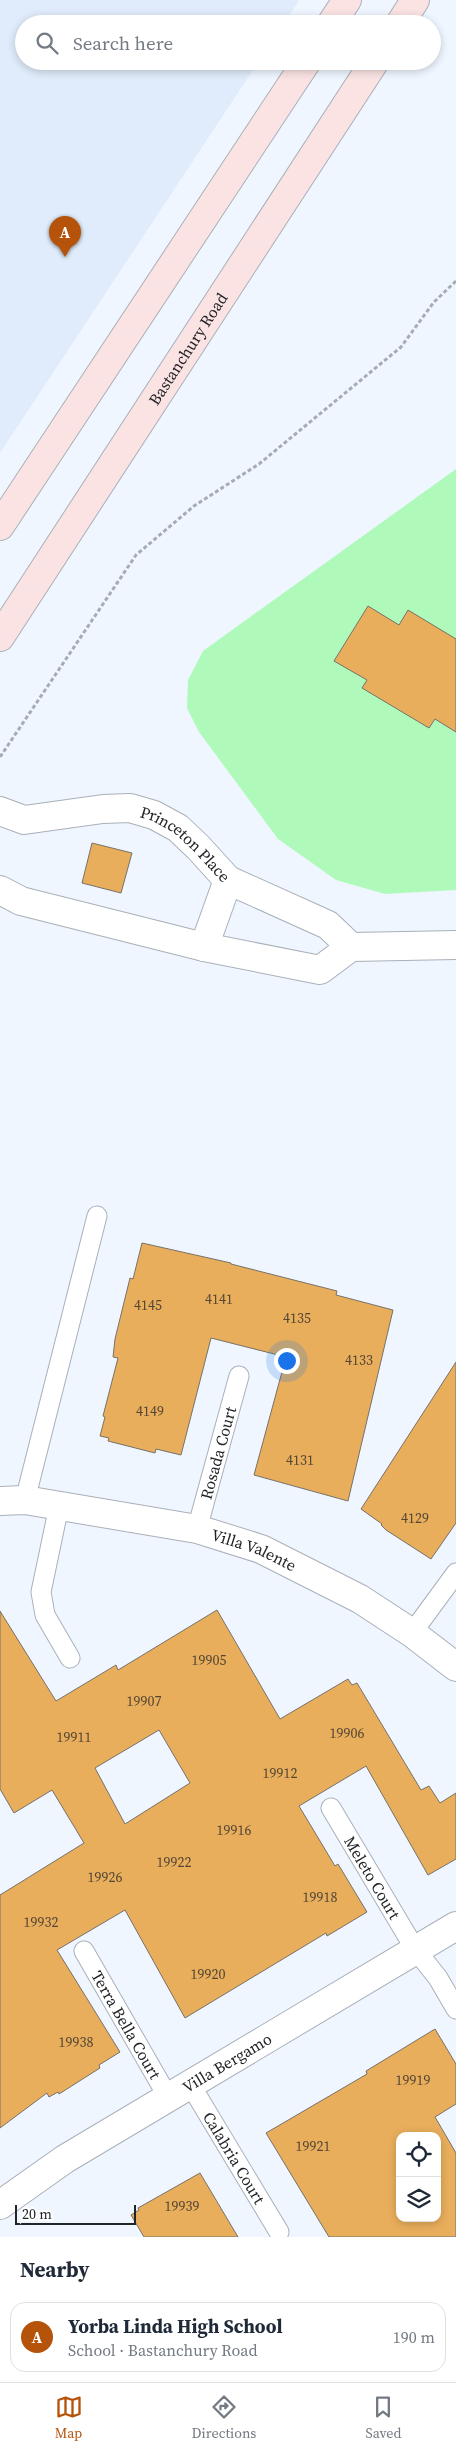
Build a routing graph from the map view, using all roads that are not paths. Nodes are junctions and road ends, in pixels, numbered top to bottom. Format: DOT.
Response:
graph roads {
  1 [pos="347,0"];
  2 [pos="415,0"];
  3 [pos="337,15"];
  4 [pos="406,15"];
  5 [pos="301,70"];
  6 [pos="369,70"];
  7 [pos="0,526"];
  8 [pos="0,637"];
  9 [pos="0,811"];
  10 [pos="228,880"];
  11 [pos="0,890"];
  12 [pos="456,945"];
  13 [pos="204,947"];
  14 [pos="351,948"];
  15 [pos="97,1216"];
  16 [pos="240,1376"];
  17 [pos="12,1501"];
  18 [pos="60,1506"];
  19 [pos="197,1529"];
  20 [pos="456,1573"];
  21 [pos="412,1633"];
  22 [pos="70,1658"];
  23 [pos="456,1668"];
  24 [pos="331,1808"];
  25 [pos="456,1926"];
  26 [pos="415,1949"];
  27 [pos="84,1951"];
  28 [pos="456,2008"];
  29 [pos="179,2091"];
  30 [pos="0,2205"];
  31 [pos="278,2232"];
  1 -- 3 [label="main road"];
  2 -- 4 [label="main road"];
  5 -- 7 [label="main road"];
  6 -- 8 [label="main road, Bastanchury Road"];
  9 -- 10 [label="street, Princeton Place"];
  10 -- 13 [label="street"];
  10 -- 14 [label="street, Princeton Place"];
  11 -- 13 [label="street"];
  12 -- 14 [label="street"];
  13 -- 14 [label="street"];
  15 -- 17 [label="lane"];
  16 -- 19 [label="lane, Rosada Court"];
  17 -- 18 [label="street, Villa Valente"];
  18 -- 19 [label="street, Villa Valente"];
  18 -- 22 [label="lane"];
  19 -- 21 [label="street, Villa Valente"];
  20 -- 21 [label="lane"];
  21 -- 23 [label="street, Villa Valente"];
  24 -- 26 [label="lane, Meleto Court"];
  25 -- 26 [label="street, Villa Bergamo"];
  26 -- 28 [label="lane, Meleto Court"];
  26 -- 29 [label="street, Villa Bergamo"];
  27 -- 29 [label="lane, Terra Bella Court"];
  29 -- 30 [label="street, Villa Bergamo"];
  29 -- 31 [label="lane, Calabria Court"];
}
